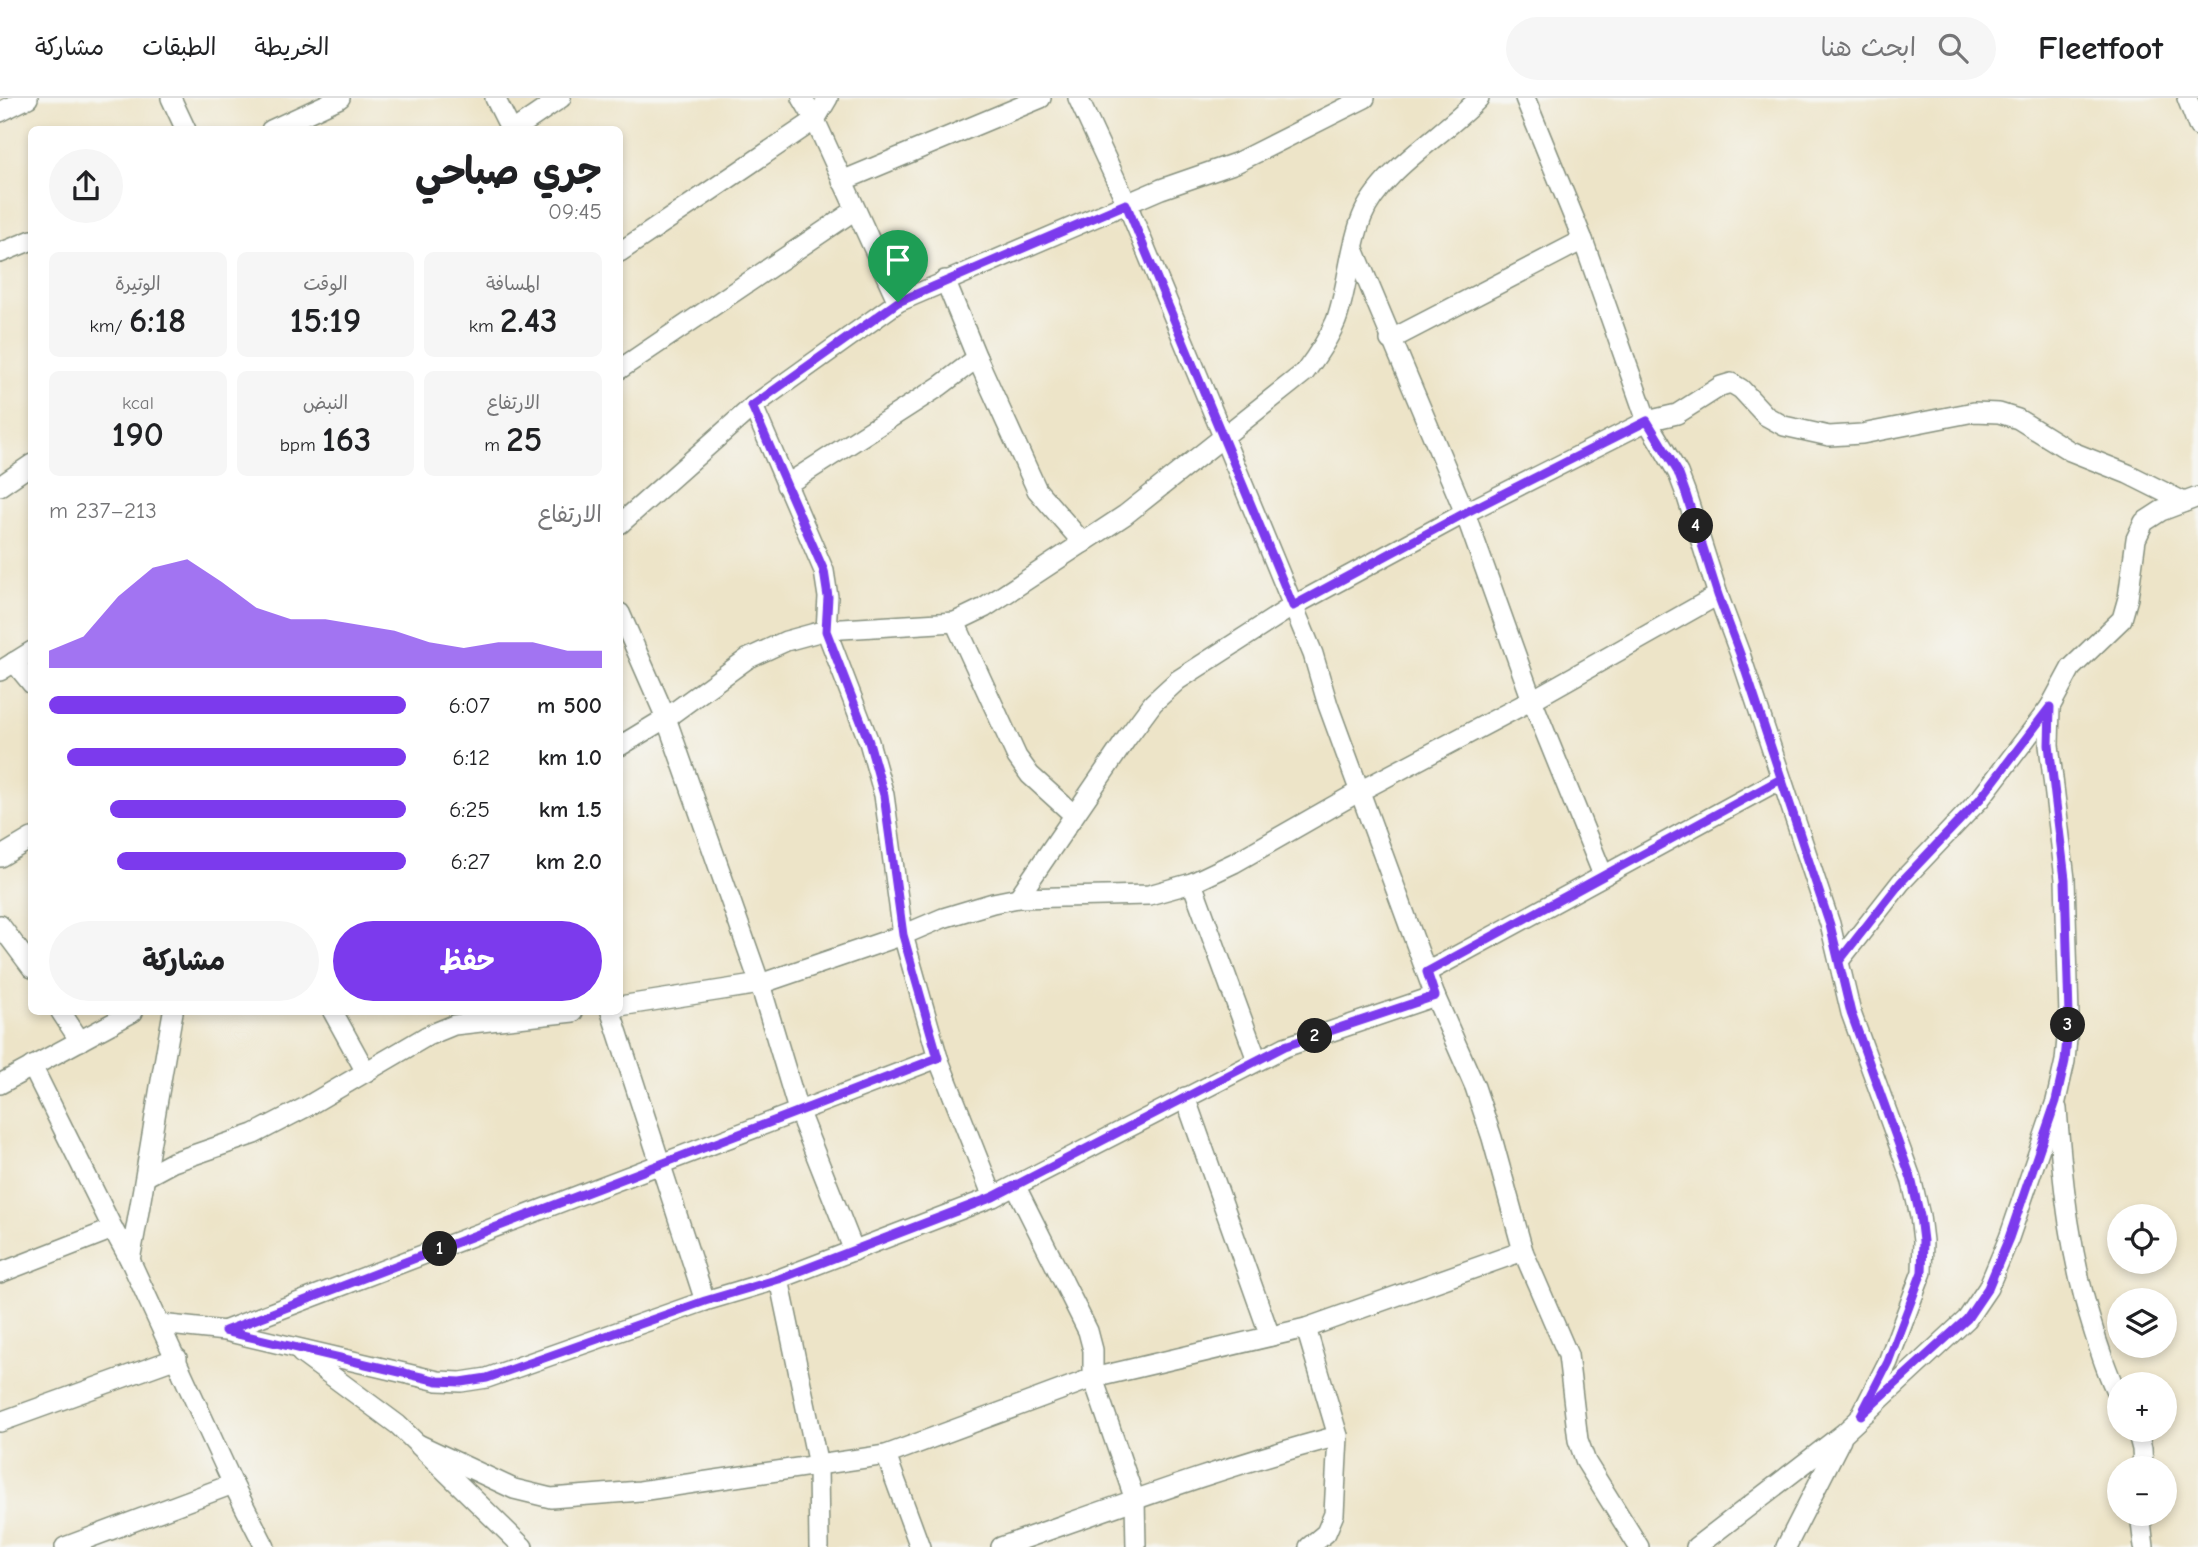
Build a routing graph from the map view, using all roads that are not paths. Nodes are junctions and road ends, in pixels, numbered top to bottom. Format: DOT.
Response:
graph roads {
  1 [pos="29,98"];
  2 [pos="171,98"];
  3 [pos="340,98"];
  4 [pos="495,98"];
  5 [pos="561,98"];
  6 [pos="802,98"];
  7 [pos="1041,98"];
  8 [pos="1078,98"];
  9 [pos="1366,98"];
  10 [pos="1479,98"];
  11 [pos="1525,98"];
  12 [pos="2187,98"];
  13 [pos="828,99"];
  14 [pos="304,106"];
  15 [pos="0,112"];
  16 [pos="815,120"];
  17 [pos="184,126"];
  18 [pos="276,126"];
  19 [pos="511,126"];
  20 [pos="519,126"];
  21 [pos="2198,126"];
  22 [pos="842,181"];
  23 [pos="1126,204"];
  24 [pos="855,210"];
  25 [pos="1583,240"];
  26 [pos="28,242"];
  27 [pos="1354,249"];
  28 [pos="623,250"];
  29 [pos="0,253"];
  30 [pos="945,280"];
  31 [pos="898,302"];
  32 [pos="1391,340"];
  33 [pos="977,358"];
  34 [pos="623,367"];
  35 [pos="752,406"];
  36 [pos="1647,421"];
  37 [pos="1224,437"];
  38 [pos="28,467"];
  39 [pos="786,485"];
  40 [pos="0,486"];
  41 [pos="2191,500"];
  42 [pos="1465,513"];
  43 [pos="623,521"];
  44 [pos="1083,543"];
  45 [pos="1718,595"];
  46 [pos="1293,606"];
  47 [pos="623,620"];
  48 [pos="955,622"];
  49 [pos="826,631"];
  50 [pos="28,654"];
  51 [pos="7,667"];
  52 [pos="28,681"];
  53 [pos="1532,700"];
  54 [pos="2050,707"];
  55 [pos="666,718"];
  56 [pos="623,744"];
  57 [pos="1781,779"];
  58 [pos="1360,791"];
  59 [pos="1074,815"];
  60 [pos="28,840"];
  61 [pos="0,857"];
  62 [pos="1603,875"];
  63 [pos="1192,883"];
  64 [pos="1018,898"];
  65 [pos="0,925"];
  66 [pos="903,935"];
  67 [pos="1839,961"];
  68 [pos="28,963"];
  69 [pos="1427,972"];
  70 [pos="760,984"];
  71 [pos="1435,996"];
  72 [pos="623,1006"];
  73 [pos="63,1015"];
  74 [pos="128,1015"];
  75 [pos="172,1015"];
  76 [pos="335,1015"];
  77 [pos="505,1015"];
  78 [pos="612,1015"];
  79 [pos="482,1016"];
  80 [pos="80,1041"];
  81 [pos="938,1058"];
  82 [pos="1257,1060"];
  83 [pos="32,1066"];
  84 [pos="366,1072"];
  85 [pos="0,1084"];
  86 [pos="1185,1097"];
  87 [pos="2056,1101"];
  88 [pos="798,1110"];
  89 [pos="659,1163"];
  90 [pos="147,1176"];
  91 [pos="1016,1186"];
  92 [pos="993,1197"];
  93 [pos="113,1229"];
  94 [pos="855,1251"];
  95 [pos="1523,1251"];
  96 [pos="130,1260"];
  97 [pos="0,1273"];
  98 [pos="779,1279"];
  99 [pos="705,1301"];
  100 [pos="160,1324"];
  101 [pos="1307,1328"];
  102 [pos="225,1331"];
  103 [pos="1270,1336"];
  104 [pos="295,1348"];
  105 [pos="177,1358"];
  106 [pos="2107,1372"];
  107 [pos="1093,1378"];
  108 [pos="1861,1415"];
  109 [pos="0,1422"];
  110 [pos="1844,1433"];
  111 [pos="1338,1436"];
  112 [pos="418,1444"];
  113 [pos="886,1455"];
  114 [pos="818,1465"];
  115 [pos="233,1484"];
  116 [pos="1135,1500"];
  117 [pos="2141,1526"];
  118 [pos="65,1547"];
  119 [pos="265,1547"];
  120 [pos="523,1547"];
  121 [pos="819,1547"];
  122 [pos="920,1547"];
  123 [pos="1001,1547"];
  124 [pos="1136,1547"];
  125 [pos="1309,1547"];
  126 [pos="1639,1547"];
  127 [pos="1696,1547"];
  128 [pos="1786,1547"];
  129 [pos="2144,1547"];
  1 -- 15 [label="street"];
  2 -- 17 [label="street"];
  3 -- 14 [label="street"];
  4 -- 19 [label="street"];
  5 -- 20 [label="street"];
  6 -- 16 [label="street"];
  7 -- 22 [label="street"];
  8 -- 23 [label="street"];
  9 -- 23 [label="street"];
  10 -- 27 [label="street"];
  11 -- 25 [label="street"];
  12 -- 21 [label="street"];
  13 -- 16 [label="street"];
  14 -- 18 [label="street"];
  16 -- 22 [label="street"];
  16 -- 28 [label="street"];
  22 -- 24 [label="street"];
  23 -- 30 [label="street"];
  23 -- 37 [label="street"];
  24 -- 31 [label="street"];
  24 -- 34 [label="street"];
  25 -- 32 [label="street"];
  25 -- 36 [label="street"];
  26 -- 29 [label="street"];
  27 -- 32 [label="street"];
  27 -- 37 [label="street"];
  30 -- 31 [label="street"];
  30 -- 33 [label="street"];
  31 -- 35 [label="street"];
  32 -- 42 [label="street"];
  33 -- 39 [label="street"];
  33 -- 44 [label="street"];
  35 -- 39 [label="street"];
  35 -- 43 [label="street"];
  36 -- 41 [label="street"];
  36 -- 42 [label="street"];
  36 -- 45 [label="street"];
  37 -- 44 [label="street"];
  37 -- 46 [label="street"];
  38 -- 40 [label="street"];
  39 -- 49 [label="street"];
  41 -- 54 [label="street"];
  42 -- 46 [label="street"];
  42 -- 53 [label="street"];
  44 -- 48 [label="street"];
  45 -- 53 [label="street"];
  45 -- 57 [label="street"];
  46 -- 58 [label="street"];
  46 -- 59 [label="street"];
  47 -- 55 [label="street"];
  48 -- 49 [label="street"];
  48 -- 59 [label="street"];
  49 -- 55 [label="street"];
  49 -- 66 [label="street"];
  50 -- 51 [label="street"];
  51 -- 52 [label="street"];
  53 -- 58 [label="street"];
  53 -- 62 [label="street"];
  54 -- 67 [label="street"];
  54 -- 87 [label="street"];
  55 -- 56 [label="street"];
  55 -- 70 [label="street"];
  57 -- 62 [label="street"];
  57 -- 67 [label="street"];
  58 -- 63 [label="street"];
  58 -- 69 [label="street"];
  59 -- 64 [label="street"];
  60 -- 61 [label="street"];
  62 -- 69 [label="street"];
  63 -- 64 [label="street"];
  63 -- 82 [label="street"];
  64 -- 66 [label="street"];
  65 -- 68 [label="street"];
  66 -- 70 [label="street"];
  66 -- 81 [label="street"];
  67 -- 108 [label="street"];
  69 -- 71 [label="street"];
  70 -- 72 [label="street"];
  70 -- 88 [label="street"];
  71 -- 82 [label="street"];
  71 -- 95 [label="street"];
  73 -- 80 [label="street"];
  74 -- 80 [label="street"];
  75 -- 90 [label="street"];
  76 -- 84 [label="street"];
  77 -- 79 [label="street"];
  78 -- 89 [label="street"];
  79 -- 84 [label="street"];
  80 -- 83 [label="street"];
  81 -- 88 [label="street"];
  81 -- 92 [label="street"];
  82 -- 86 [label="street"];
  83 -- 85 [label="street"];
  83 -- 93 [label="street"];
  84 -- 90 [label="street"];
  86 -- 91 [label="street"];
  86 -- 103 [label="street"];
  87 -- 106 [label="street"];
  87 -- 108 [label="street"];
  88 -- 89 [label="street"];
  88 -- 94 [label="street"];
  89 -- 99 [label="street"];
  89 -- 102 [label="street"];
  90 -- 96 [label="street"];
  91 -- 92 [label="street"];
  91 -- 107 [label="street"];
  92 -- 94 [label="street"];
  93 -- 96 [label="street"];
  93 -- 97 [label="street"];
  94 -- 98 [label="street"];
  95 -- 101 [label="street"];
  95 -- 126 [label="street"];
  96 -- 100 [label="street"];
  98 -- 99 [label="street"];
  98 -- 114 [label="street"];
  99 -- 104 [label="street"];
  100 -- 102 [label="street"];
  100 -- 105 [label="street"];
  101 -- 103 [label="street"];
  101 -- 111 [label="street"];
  102 -- 104 [label="street"];
  103 -- 107 [label="street"];
  104 -- 112 [label="street"];
  105 -- 109 [label="street"];
  105 -- 115 [label="street"];
  107 -- 113 [label="street"];
  107 -- 116 [label="street"];
  108 -- 110 [label="street"];
  110 -- 127 [label="street"];
  110 -- 128 [label="street"];
  111 -- 116 [label="street"];
  111 -- 125 [label="street"];
  112 -- 114 [label="street"];
  112 -- 120 [label="street"];
  113 -- 114 [label="street"];
  113 -- 122 [label="street"];
  114 -- 121 [label="street"];
  115 -- 118 [label="street"];
  115 -- 119 [label="street"];
  116 -- 123 [label="street"];
  116 -- 124 [label="street"];
  117 -- 129 [label="street"];
}
